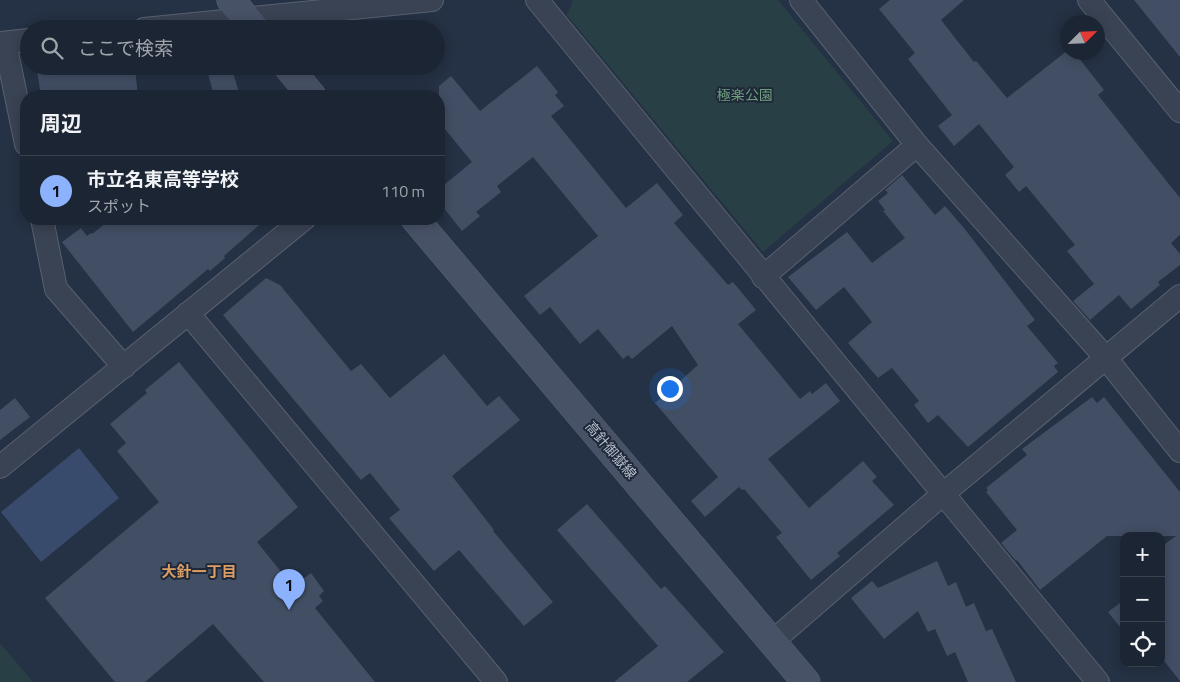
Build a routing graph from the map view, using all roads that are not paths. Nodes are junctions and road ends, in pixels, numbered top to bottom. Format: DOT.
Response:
graph roads {
  1 [pos="432,0"];
  2 [pos="537,0"];
  3 [pos="800,0"];
  4 [pos="1089,0"];
  5 [pos="245,16"];
  6 [pos="214,20"];
  7 [pos="20,41"];
  8 [pos="3,43"];
  9 [pos="294,75"];
  10 [pos="307,90"];
  11 [pos="1180,111"];
  12 [pos="20,118"];
  13 [pos="917,145"];
  14 [pos="43,225"];
  15 [pos="297,225"];
  16 [pos="420,225"];
  17 [pos="763,277"];
  18 [pos="1180,296"];
  19 [pos="188,314"];
  20 [pos="1105,357"];
  21 [pos="124,367"];
  22 [pos="1180,451"];
  23 [pos="0,467"];
  24 [pos="942,494"];
  25 [pos="773,641"];
  26 [pos="496,682"];
  27 [pos="806,682"];
  28 [pos="1098,682"];
  1 -- 5 [label="street"];
  2 -- 17 [label="street"];
  3 -- 13 [label="street"];
  4 -- 11 [label="street"];
  5 -- 6 [label="street"];
  7 -- 8 [label="street"];
  8 -- 12 [label="street"];
  9 -- 10 [label="street"];
  13 -- 17 [label="street"];
  13 -- 20 [label="street"];
  14 -- 21 [label="street"];
  15 -- 19 [label="street"];
  16 -- 25 [label="street, 高針御嶽線"];
  17 -- 24 [label="street"];
  18 -- 20 [label="street"];
  19 -- 21 [label="street"];
  19 -- 26 [label="street"];
  20 -- 22 [label="street"];
  20 -- 24 [label="street"];
  21 -- 23 [label="street"];
  24 -- 25 [label="street"];
  24 -- 28 [label="street"];
  25 -- 27 [label="street, 高針御嶽線"];
}
